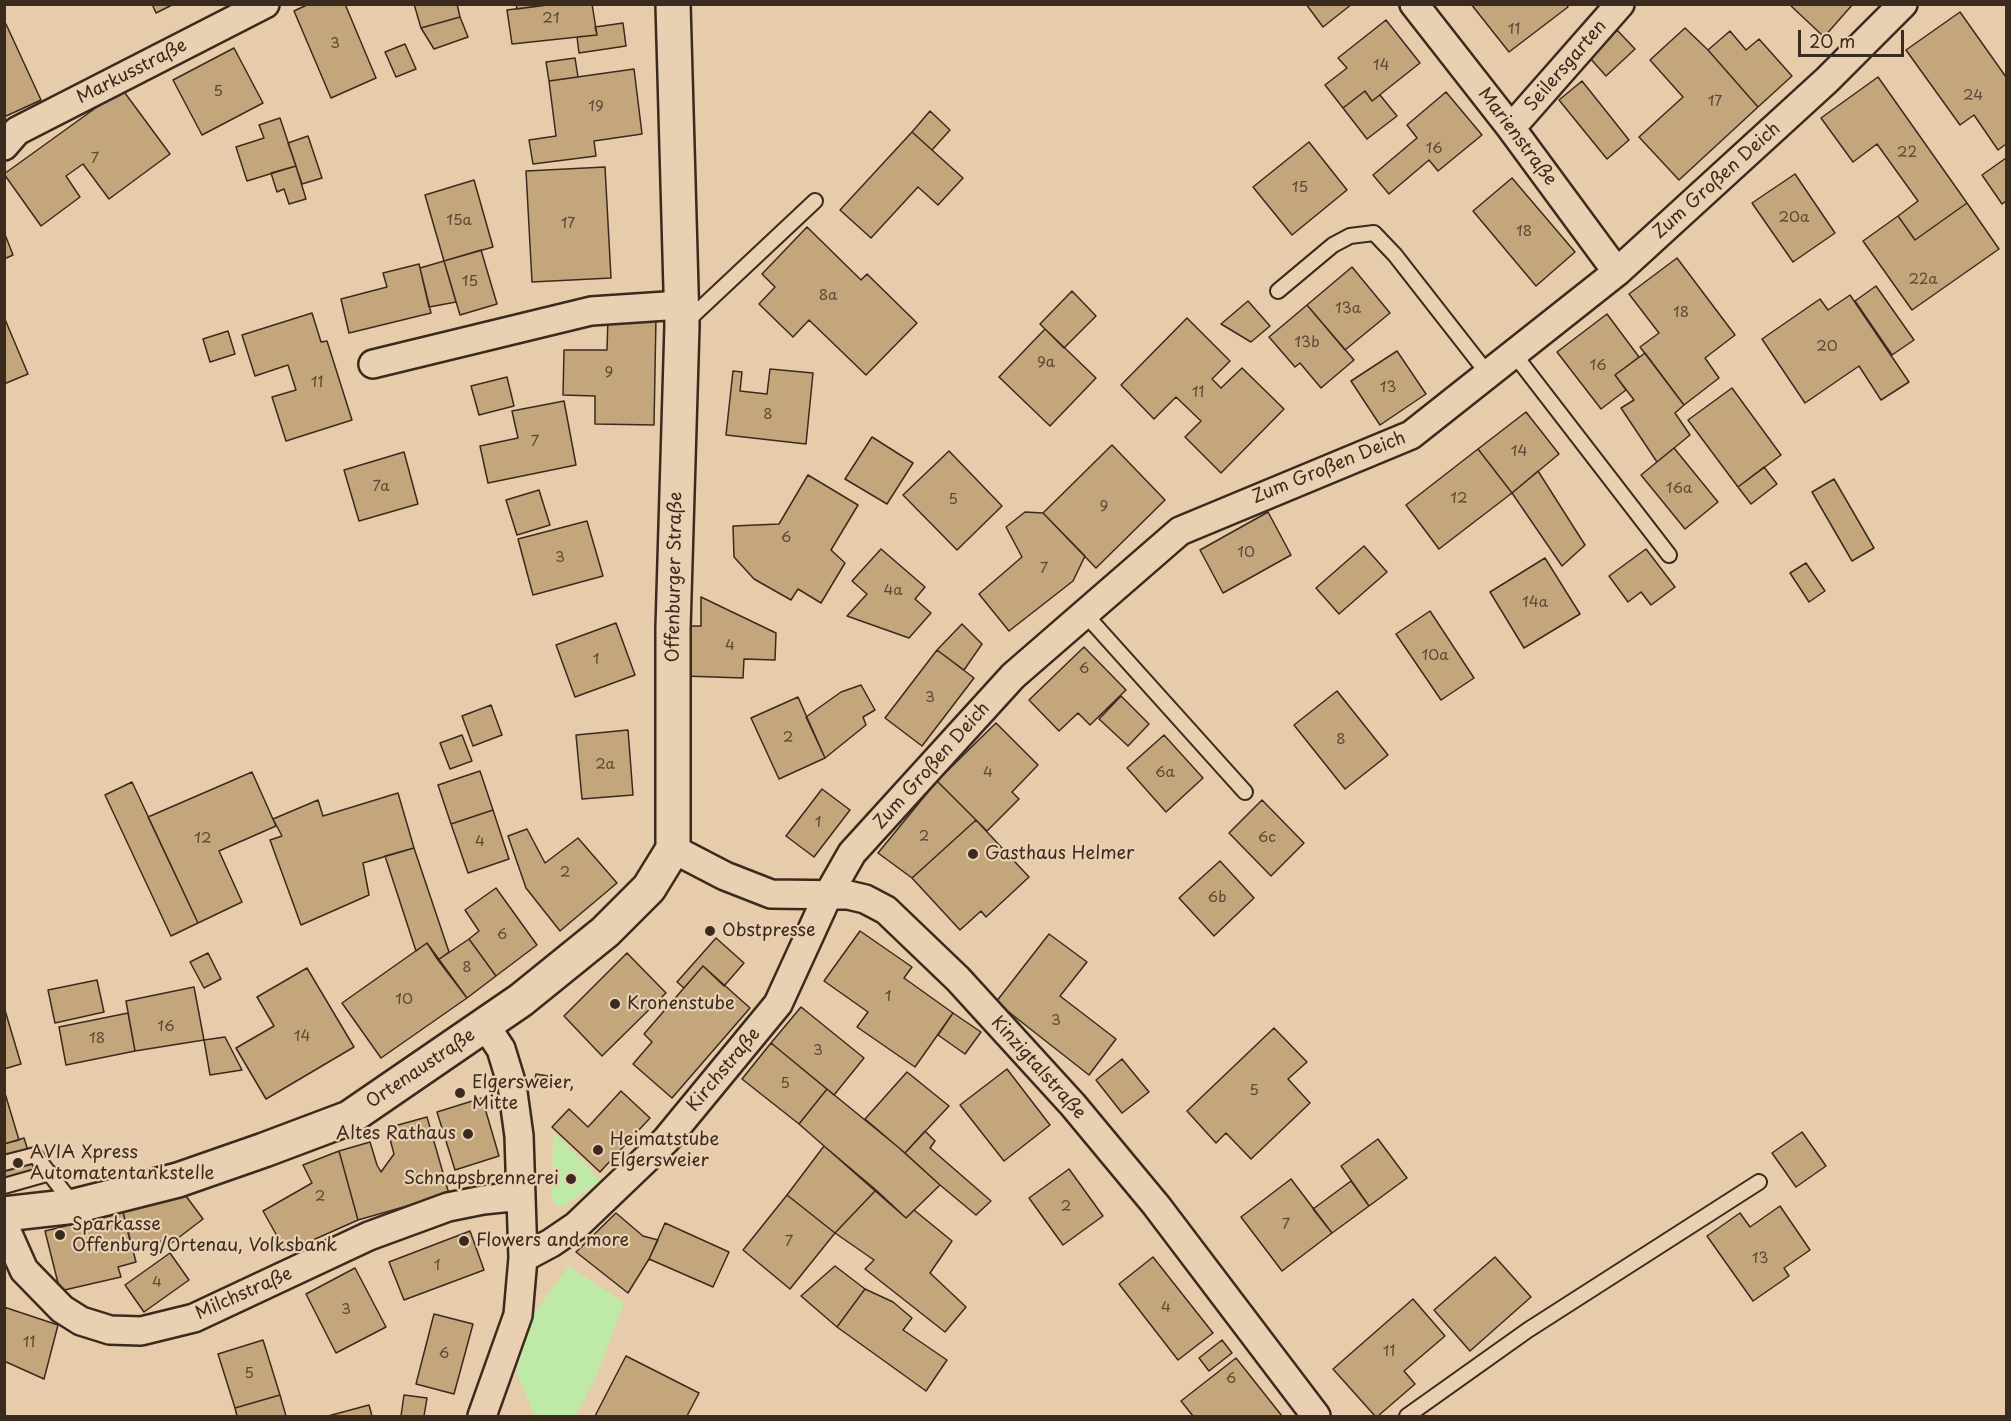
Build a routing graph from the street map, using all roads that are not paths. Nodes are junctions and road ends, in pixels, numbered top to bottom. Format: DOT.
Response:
graph roads {
  1 [pos="265,4"];
  2 [pos="673,4"];
  3 [pos="1414,4"];
  4 [pos="1620,4"];
  5 [pos="1904,4"];
  6 [pos="1511,128"];
  7 [pos="4,146"];
  8 [pos="815,201"];
  9 [pos="1617,272"];
  10 [pos="1278,291"];
  11 [pos="682,315"];
  12 [pos="1514,354"];
  13 [pos="373,364"];
  14 [pos="1488,374"];
  15 [pos="1669,555"];
  16 [pos="1085,614"];
  17 [pos="1245,792"];
  18 [pos="673,849"];
  19 [pos="828,895"];
  20 [pos="485,1025"];
  21 [pos="4,1162"];
  22 [pos="50,1173"];
  23 [pos="1759,1182"];
  24 [pos="4,1186"];
  25 [pos="521,1196"];
  26 [pos="75,1206"];
  27 [pos="4,1214"];
  28 [pos="4,1225"];
  29 [pos="523,1258"];
  30 [pos="482,1416"];
  31 [pos="1316,1416"];
  32 [pos="1407,1416"];
  1 -- 7 [label="street, Markusstraße"];
  2 -- 11 [label="street, Offenburger Straße"];
  3 -- 6 [label="street, Marienstraße"];
  4 -- 6 [label="street, Seilersgarten"];
  5 -- 9 [label="street, Zum Großen Deich"];
  6 -- 9 [label="street, Marienstraße"];
  8 -- 11 [label="lane"];
  9 -- 12 [label="street, Zum Großen Deich"];
  10 -- 14 [label="lane"];
  11 -- 13 [label="street"];
  11 -- 18 [label="street, Offenburger Straße"];
  12 -- 14 [label="street, Zum Großen Deich"];
  12 -- 15 [label="lane"];
  14 -- 16 [label="street, Zum Großen Deich"];
  16 -- 17 [label="lane"];
  16 -- 19 [label="street, Zum Großen Deich"];
  18 -- 19 [label="street, Kinzigtalstraße"];
  18 -- 20 [label="street, Ortenaustraße"];
  19 -- 29 [label="street, Kirchstraße"];
  19 -- 31 [label="street, Kinzigtalstraße"];
  20 -- 25 [label="street"];
  20 -- 26 [label="street, Ortenaustraße"];
  21 -- 22 [label="lane"];
  22 -- 24 [label="lane"];
  22 -- 26 [label="lane"];
  23 -- 32 [label="lane"];
  25 -- 28 [label="street, Milchstraße"];
  25 -- 29 [label="street"];
  26 -- 27 [label="street, Ortenaustraße"];
  29 -- 30 [label="street"];
}
